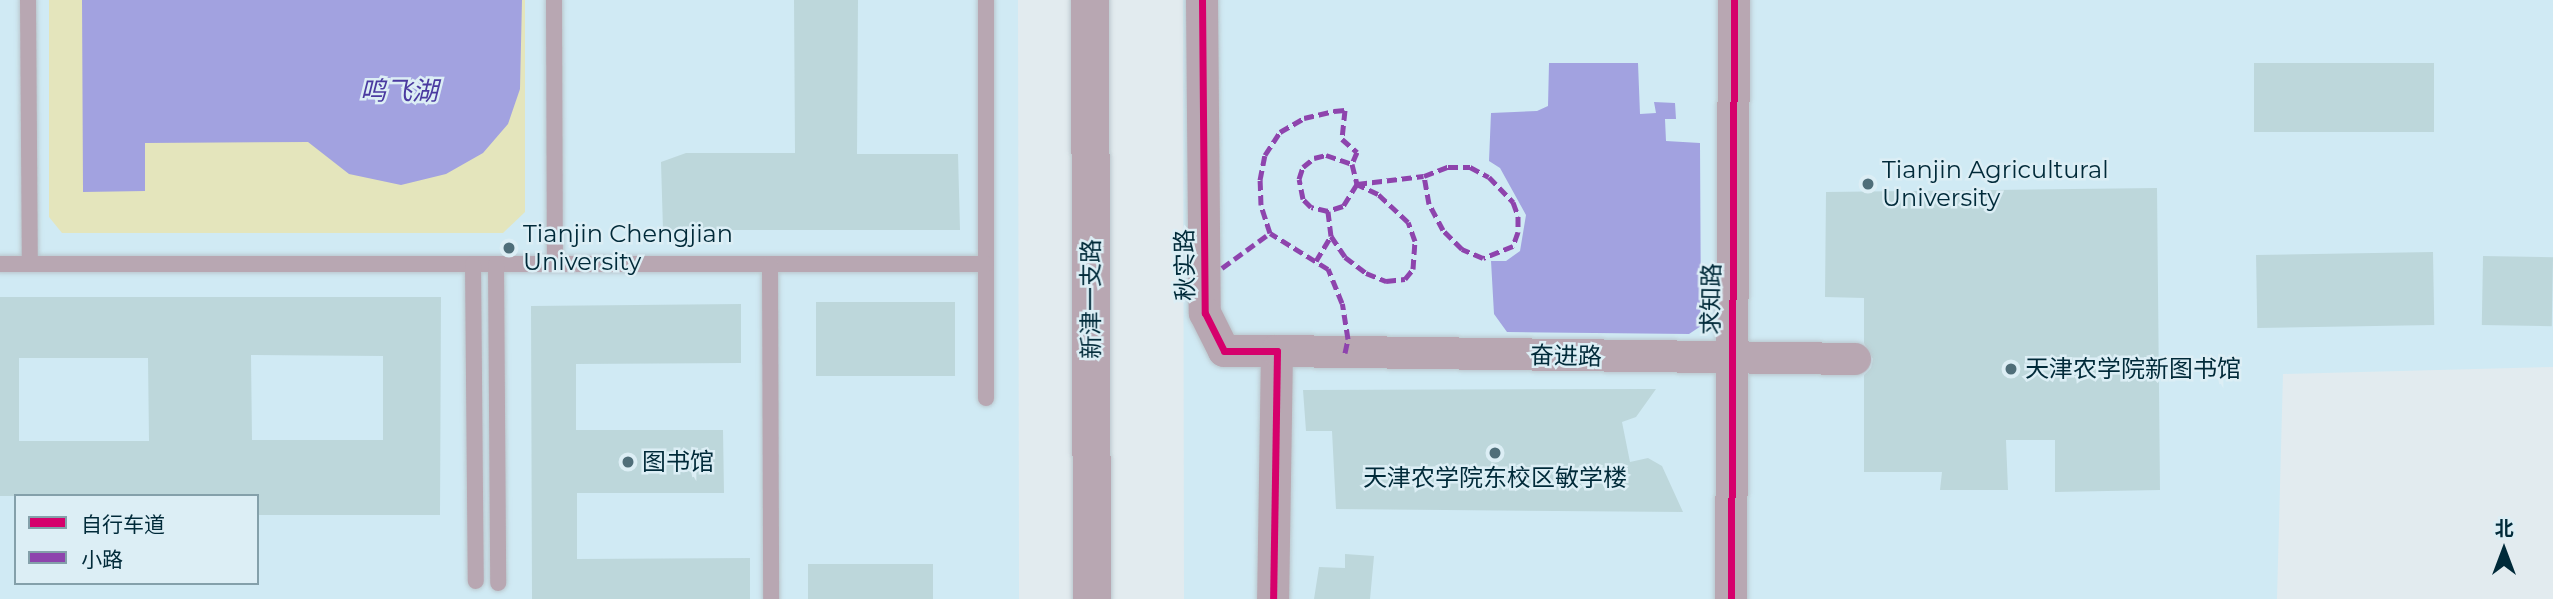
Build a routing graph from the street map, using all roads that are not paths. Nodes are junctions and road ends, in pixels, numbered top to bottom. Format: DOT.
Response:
graph roads {
  1 [pos="28,0"];
  2 [pos="554,0"];
  3 [pos="986,0"];
  4 [pos="1090,0"];
  5 [pos="1202,0"];
  6 [pos="1734,0"];
  7 [pos="0,264"];
  8 [pos="30,264"];
  9 [pos="473,264"];
  10 [pos="496,264"];
  11 [pos="555,264"];
  12 [pos="770,264"];
  13 [pos="986,264"];
  14 [pos="1277,351"];
  15 [pos="1730,359"];
  16 [pos="1854,359"];
  17 [pos="986,398"];
  18 [pos="475,581"];
  19 [pos="498,583"];
  20 [pos="771,599"];
  21 [pos="1092,599"];
  22 [pos="1273,599"];
  23 [pos="1731,599"];
  1 -- 8 [label="lane"];
  2 -- 11 [label="lane"];
  3 -- 13 [label="lane"];
  4 -- 21 [label="street, 新津一支路"];
  5 -- 14 [label="street, 秋实路"];
  6 -- 15 [label="street, 求知路"];
  7 -- 8 [label="lane"];
  8 -- 9 [label="lane"];
  9 -- 10 [label="lane"];
  9 -- 18 [label="lane"];
  10 -- 11 [label="lane"];
  10 -- 19 [label="lane"];
  11 -- 12 [label="lane"];
  12 -- 13 [label="lane"];
  12 -- 20 [label="lane"];
  13 -- 17 [label="lane"];
  14 -- 15 [label="street, 奋进路"];
  14 -- 22 [label="street"];
  15 -- 16 [label="street, 奋进路"];
  15 -- 23 [label="street, 求知路"];
}
